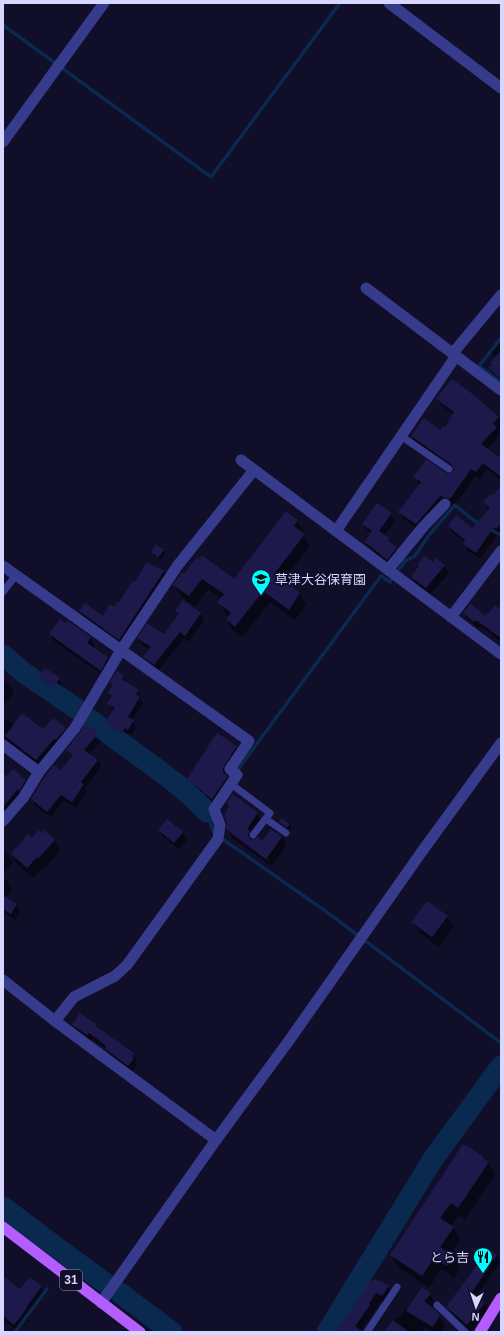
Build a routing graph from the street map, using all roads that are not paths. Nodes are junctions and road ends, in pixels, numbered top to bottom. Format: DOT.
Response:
graph roads {
  1 [pos="104,3"];
  2 [pos="389,3"];
  3 [pos="501,88"];
  4 [pos="3,142"];
  5 [pos="366,288"];
  6 [pos="501,295"];
  7 [pos="455,355"];
  8 [pos="501,390"];
  9 [pos="401,436"];
  10 [pos="241,460"];
  11 [pos="449,469"];
  12 [pos="254,470"];
  13 [pos="445,504"];
  14 [pos="336,531"];
  15 [pos="501,551"];
  16 [pos="3,566"];
  17 [pos="388,570"];
  18 [pos="16,575"];
  19 [pos="3,592"];
  20 [pos="450,617"];
  21 [pos="121,650"];
  22 [pos="501,654"];
  23 [pos="501,743"];
  24 [pos="3,745"];
  25 [pos="40,772"];
  26 [pos="231,784"];
  27 [pos="266,818"];
  28 [pos="3,821"];
  29 [pos="286,833"];
  30 [pos="252,835"];
  31 [pos="3,980"];
  32 [pos="55,1021"];
  33 [pos="216,1140"];
  34 [pos="3,1227"];
  35 [pos="397,1287"];
  36 [pos="501,1298"];
  37 [pos="101,1303"];
  38 [pos="437,1305"];
  39 [pos="140,1332"];
  40 [pos="367,1332"];
  41 [pos="465,1332"];
  42 [pos="480,1332"];
  1 -- 4 [label="street"];
  2 -- 3 [label="street"];
  5 -- 7 [label="street"];
  6 -- 7 [label="street"];
  7 -- 8 [label="street"];
  7 -- 9 [label="street"];
  9 -- 11 [label="lane"];
  9 -- 14 [label="street"];
  10 -- 12 [label="street"];
  12 -- 14 [label="street"];
  12 -- 21 [label="street"];
  13 -- 17 [label="street"];
  14 -- 17 [label="street"];
  15 -- 20 [label="street"];
  16 -- 18 [label="street"];
  17 -- 20 [label="street"];
  18 -- 19 [label="lane"];
  18 -- 21 [label="street"];
  20 -- 22 [label="street"];
  21 -- 25 [label="street"];
  21 -- 26 [label="street"];
  23 -- 33 [label="street"];
  24 -- 25 [label="street"];
  25 -- 28 [label="street"];
  26 -- 27 [label="lane"];
  26 -- 32 [label="street"];
  27 -- 29 [label="lane"];
  27 -- 30 [label="lane"];
  31 -- 32 [label="street"];
  32 -- 33 [label="street"];
  33 -- 37 [label="street"];
  34 -- 37 [label="main road, 31"];
  35 -- 40 [label="lane"];
  36 -- 42 [label="main road"];
  37 -- 39 [label="main road, 31"];
  38 -- 41 [label="lane"];
}
